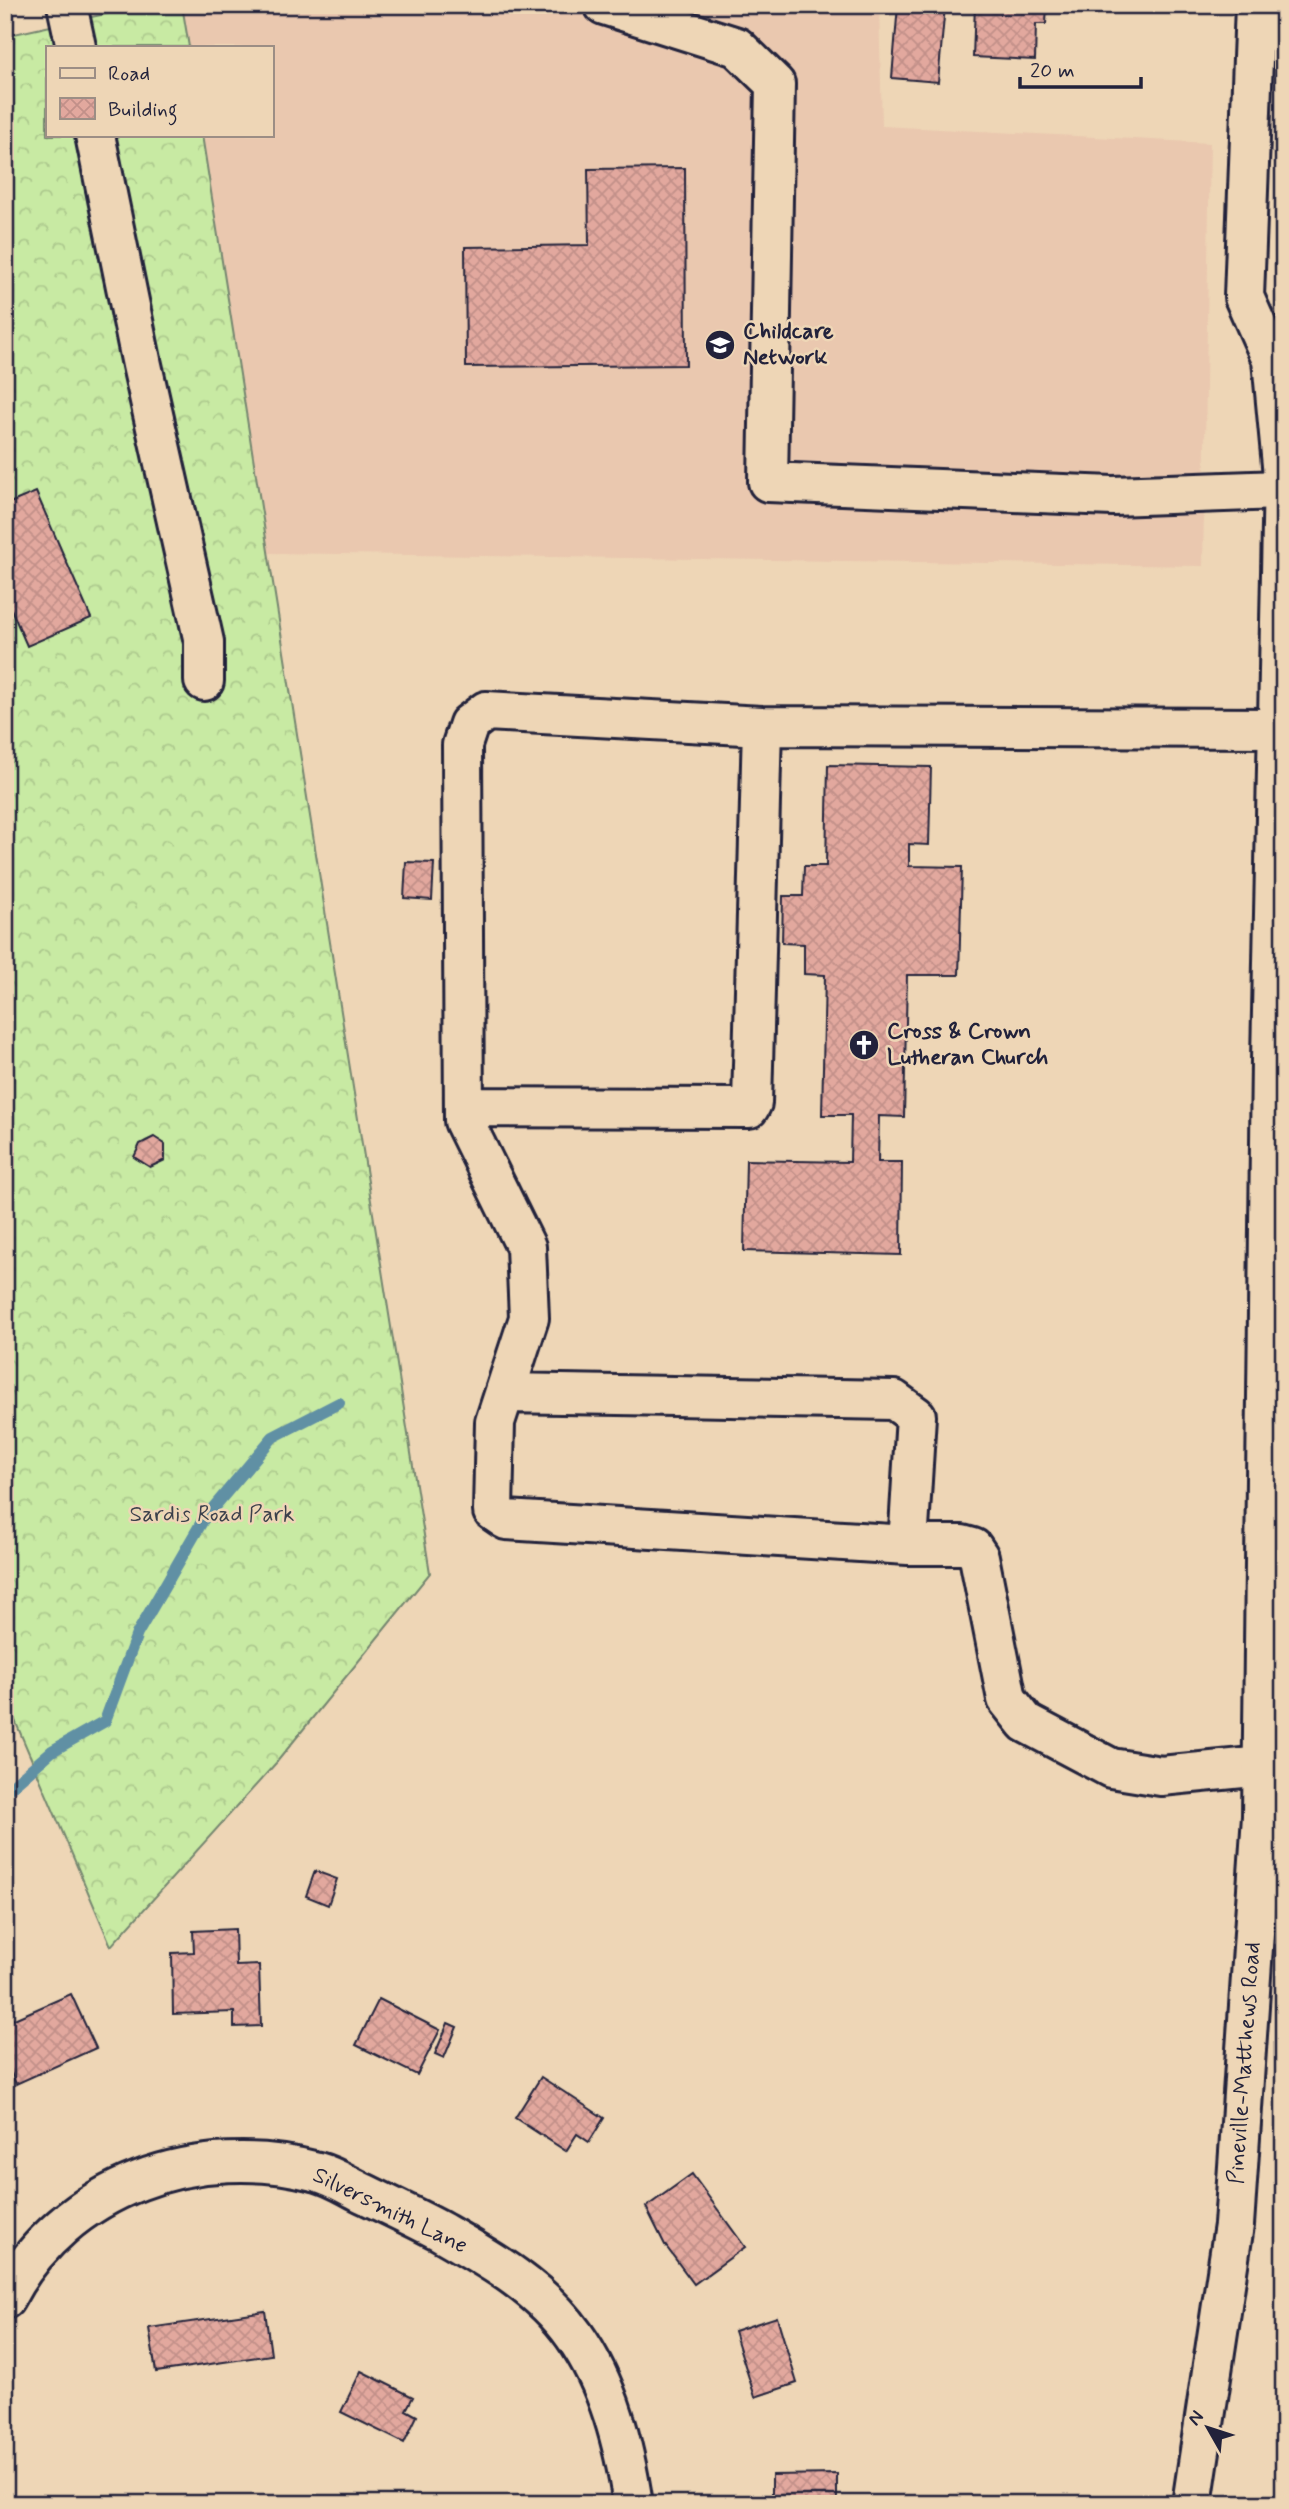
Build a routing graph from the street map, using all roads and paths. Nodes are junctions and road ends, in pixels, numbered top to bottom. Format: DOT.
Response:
graph roads {
  1 [pos="67,5"];
  2 [pos="604,5"];
  3 [pos="1255,5"];
  4 [pos="76,46"];
  5 [pos="95,136"];
  6 [pos="1278,352"];
  7 [pos="1283,490"];
  8 [pos="204,681"];
  9 [pos="762,726"];
  10 [pos="1278,728"];
  11 [pos="1277,1060"];
  12 [pos="464,1108"];
  13 [pos="505,1393"];
  14 [pos="908,1545"];
  15 [pos="1273,1768"];
  16 [pos="5,2298"];
  17 [pos="632,2504"];
  18 [pos="1192,2504"];
  1 -- 4 [label="main road"];
  2 -- 7 [label="main road"];
  3 -- 6 [label="main road, Pineville-Matthews Road"];
  5 -- 8 [label="main road"];
  6 -- 7 [label="main road, Pineville-Matthews Road"];
  7 -- 10 [label="main road, Pineville-Matthews Road"];
  9 -- 10 [label="main road"];
  9 -- 12 [label="main road"];
  9 -- 12 [label="main road"];
  10 -- 11 [label="main road, Pineville-Matthews Road"];
  11 -- 15 [label="main road, Pineville-Matthews Road"];
  12 -- 13 [label="main road"];
  13 -- 14 [label="main road"];
  13 -- 14 [label="main road"];
  14 -- 15 [label="main road"];
  15 -- 18 [label="main road, Pineville-Matthews Road"];
  16 -- 17 [label="main road, Silversmith Lane"];
}
